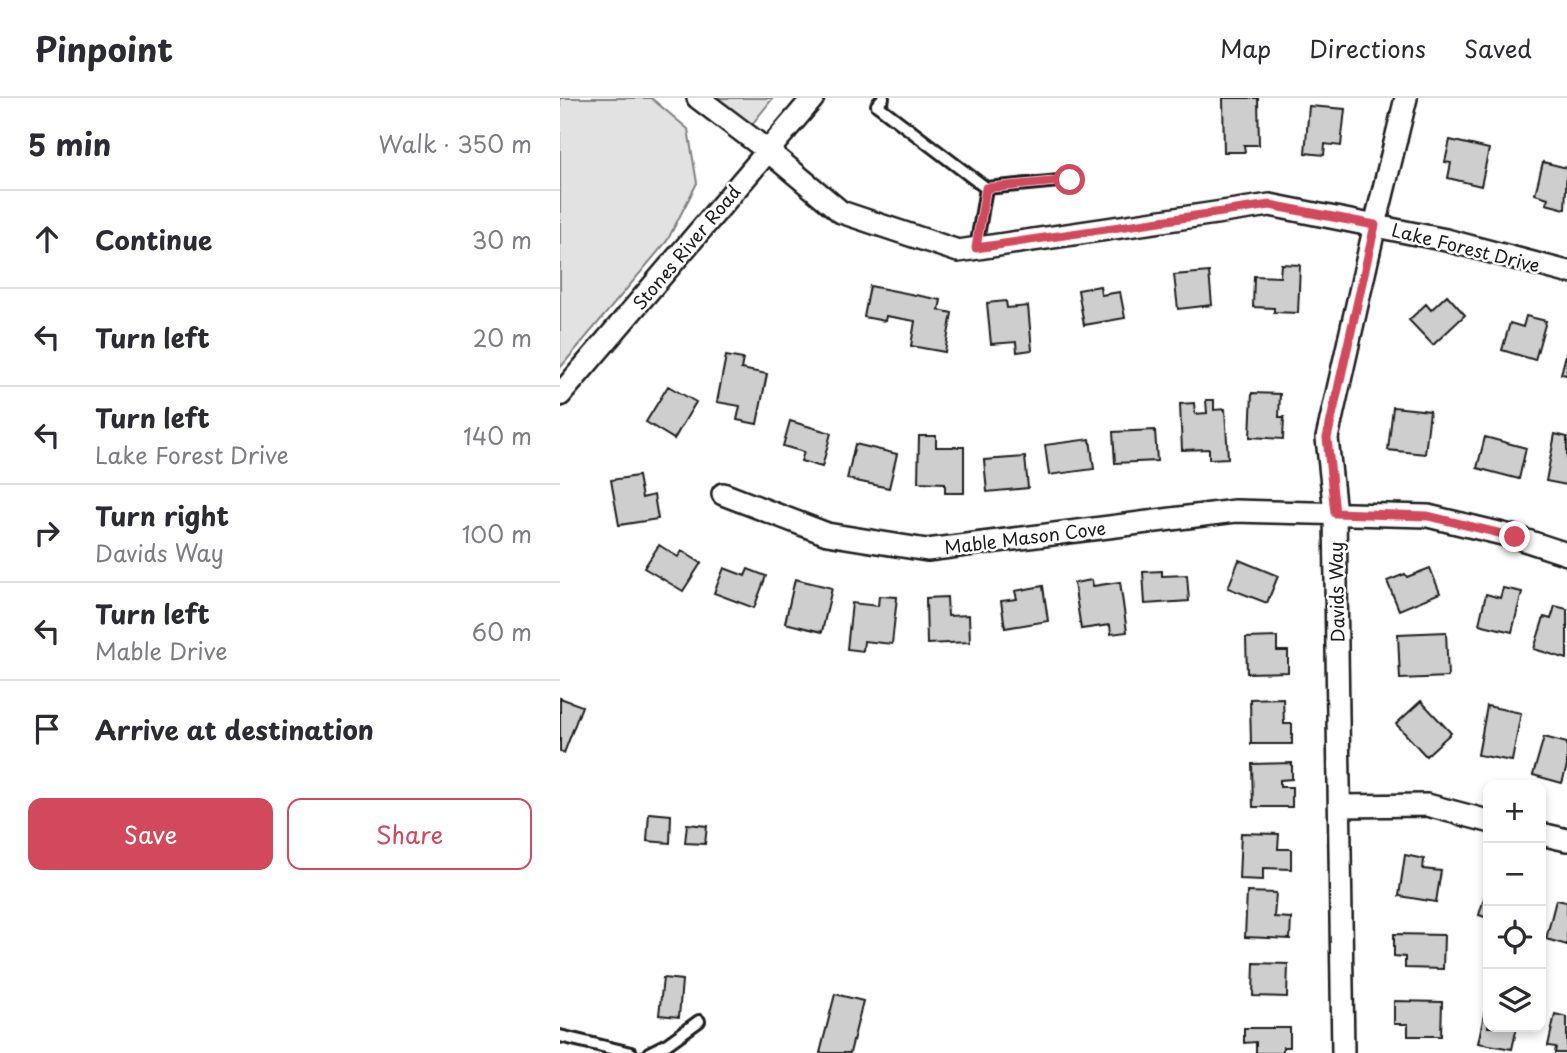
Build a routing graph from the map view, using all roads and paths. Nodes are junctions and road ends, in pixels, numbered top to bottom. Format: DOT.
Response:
graph roads {
  1 [pos="698,98"];
  2 [pos="813,98"];
  3 [pos="883,98"];
  4 [pos="1406,98"];
  5 [pos="768,150"];
  6 [pos="1070,180"];
  7 [pos="986,188"];
  8 [pos="1375,225"];
  9 [pos="976,248"];
  10 [pos="1567,272"];
  11 [pos="560,395"];
  12 [pos="723,494"];
  13 [pos="1335,513"];
  14 [pos="1567,554"];
  15 [pos="1341,806"];
  16 [pos="1483,820"];
  17 [pos="1546,835"];
  18 [pos="1567,840"];
  19 [pos="699,1021"];
  20 [pos="560,1036"];
  21 [pos="631,1053"];
  22 [pos="649,1053"];
  23 [pos="1343,1053"];
  1 -- 5 [label="street, Lake Forest Drive"];
  2 -- 5 [label="street, Stones River Road"];
  3 -- 7 [label="lane"];
  4 -- 8 [label="street, Davids Way"];
  5 -- 9 [label="street, Lake Forest Drive"];
  5 -- 11 [label="street, Stones River Road"];
  6 -- 7 [label="lane"];
  7 -- 9 [label="lane"];
  8 -- 9 [label="street, Lake Forest Drive"];
  8 -- 10 [label="street, Lake Forest Drive"];
  8 -- 13 [label="street, Davids Way"];
  12 -- 13 [label="street, Mable Mason Cove"];
  13 -- 14 [label="street, Mable Mason Cove"];
  13 -- 15 [label="street, Davids Way"];
  15 -- 16 [label="street"];
  15 -- 23 [label="street, Davids Way"];
  17 -- 18 [label="street"];
  19 -- 22 [label="lane"];
  20 -- 21 [label="lane"];
}
